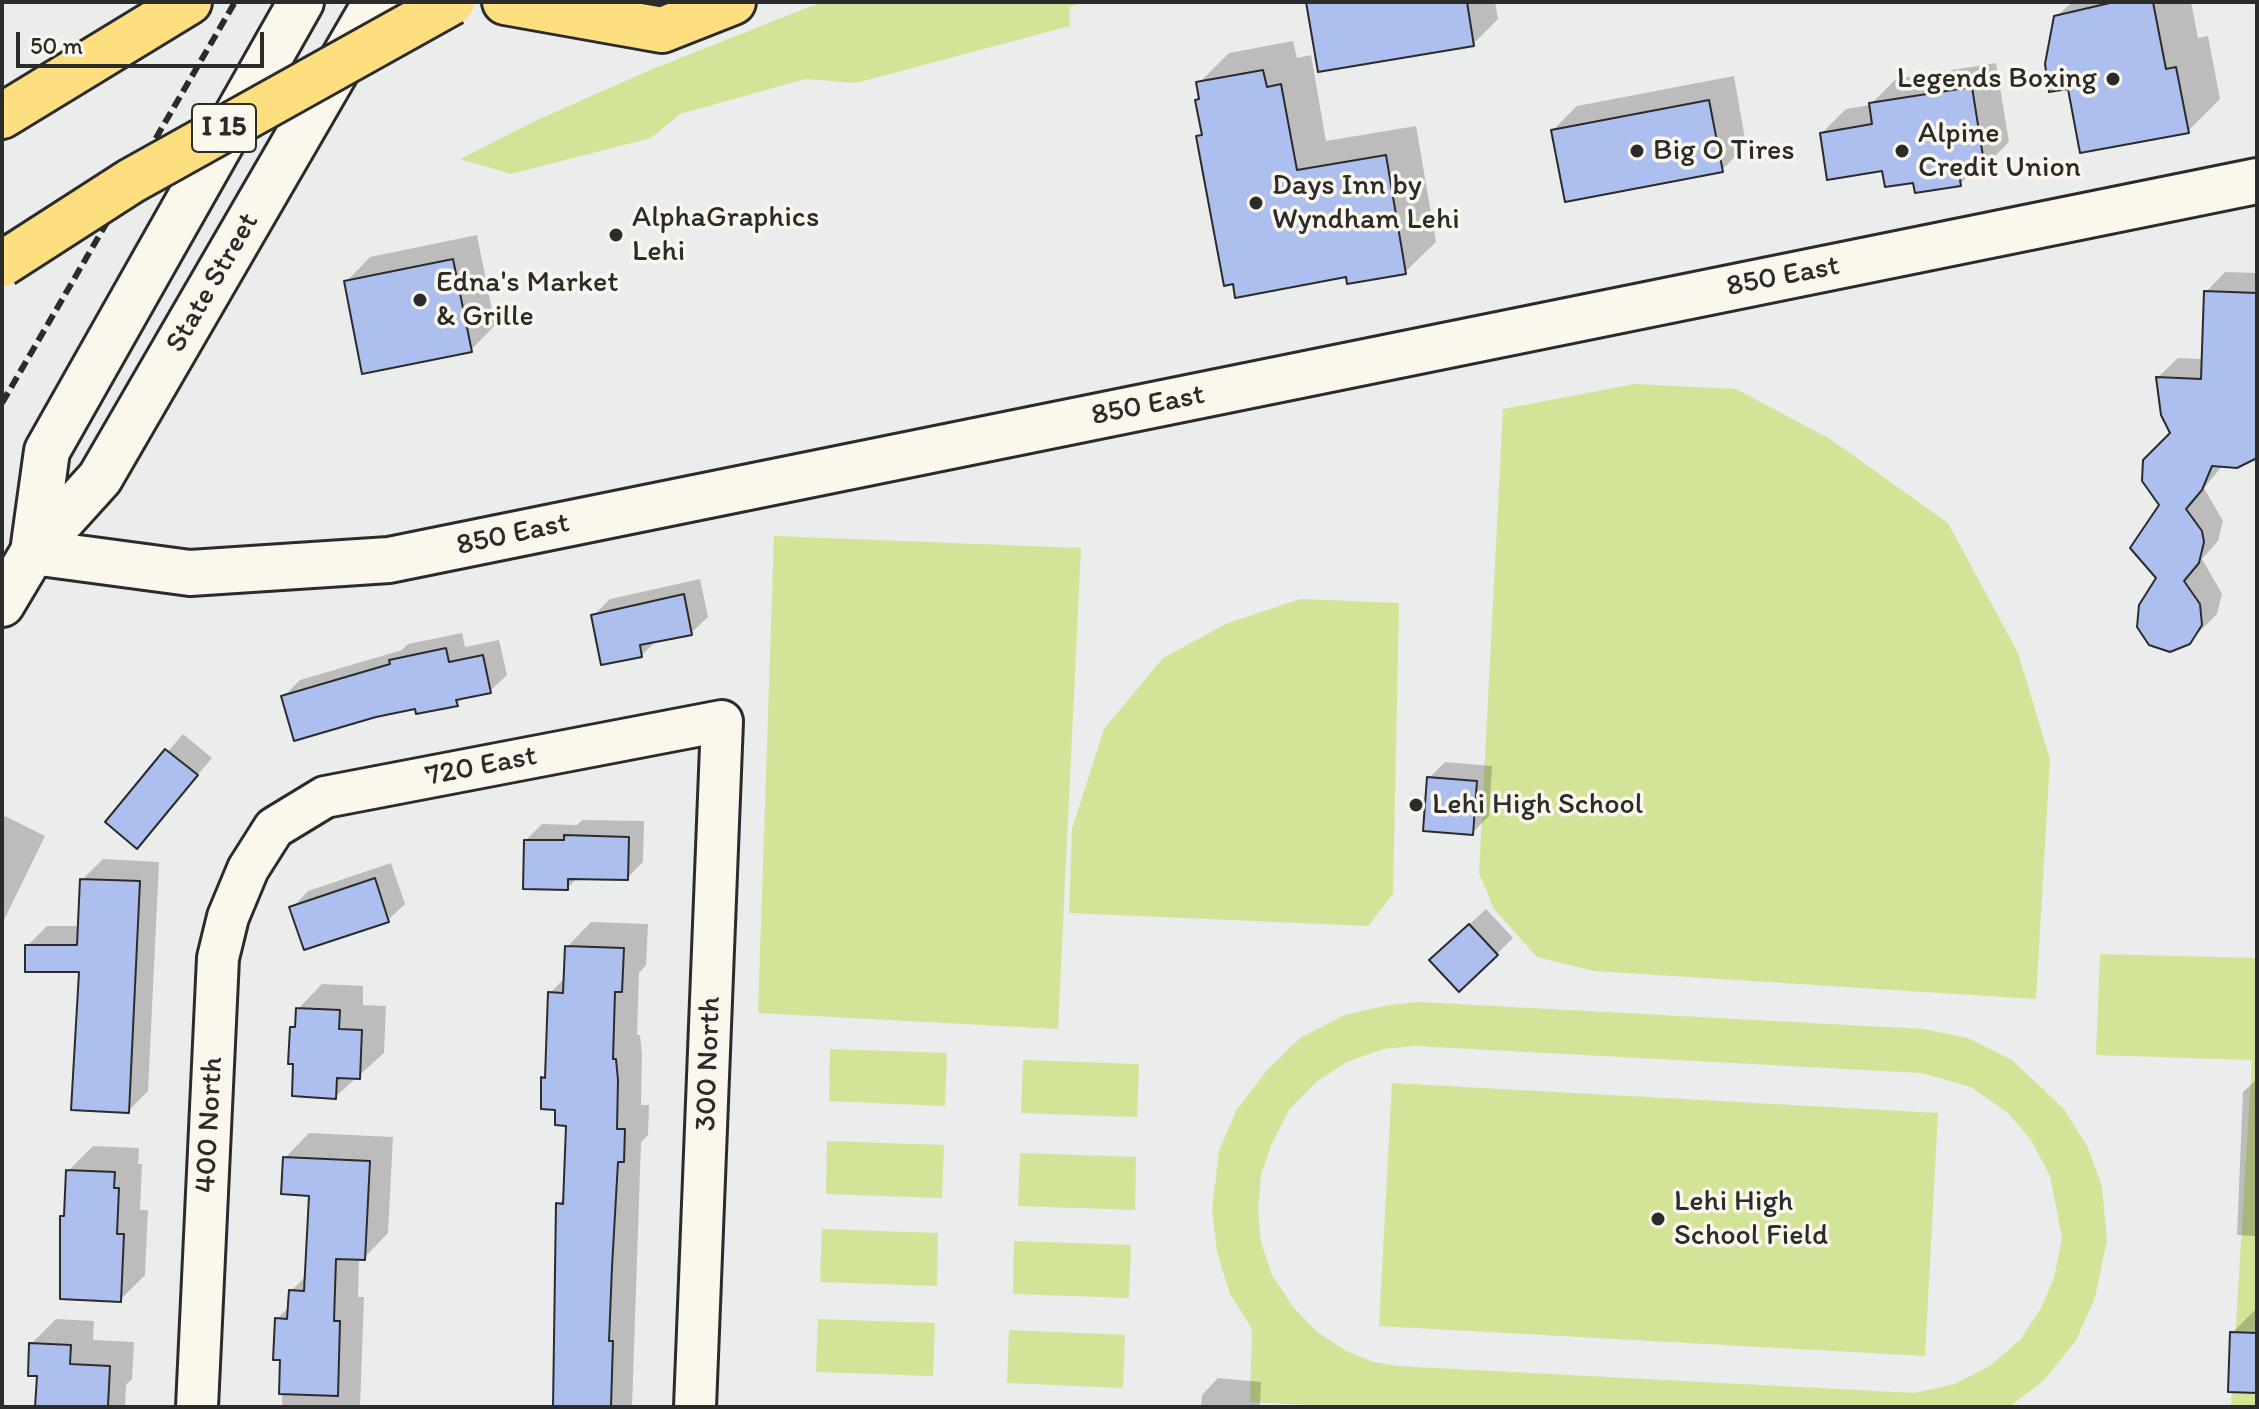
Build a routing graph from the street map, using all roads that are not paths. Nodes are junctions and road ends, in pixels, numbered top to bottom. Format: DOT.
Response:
graph roads {
  1 [pos="189,2"];
  2 [pos="301,2"];
  3 [pos="376,2"];
  4 [pos="452,2"];
  5 [pos="505,2"];
  6 [pos="733,2"];
  7 [pos="2,116"];
  8 [pos="2257,181"];
  9 [pos="2,264"];
  10 [pos="33,552"];
  11 [pos="2,604"];
  12 [pos="722,721"];
  13 [pos="259,851"];
  14 [pos="197,1407"];
  15 [pos="695,1407"];
  1 -- 7 [label="highway"];
  2 -- 10 [label="main road, State Street"];
  3 -- 10 [label="main road, State Street"];
  4 -- 9 [label="highway, I 15, bridge"];
  5 -- 6 [label="highway"];
  8 -- 10 [label="main road, 850 East"];
  10 -- 11 [label="main road, State Street"];
  12 -- 13 [label="street, 720 East"];
  12 -- 15 [label="street, 300 North"];
  13 -- 14 [label="street, 400 North"];
}
